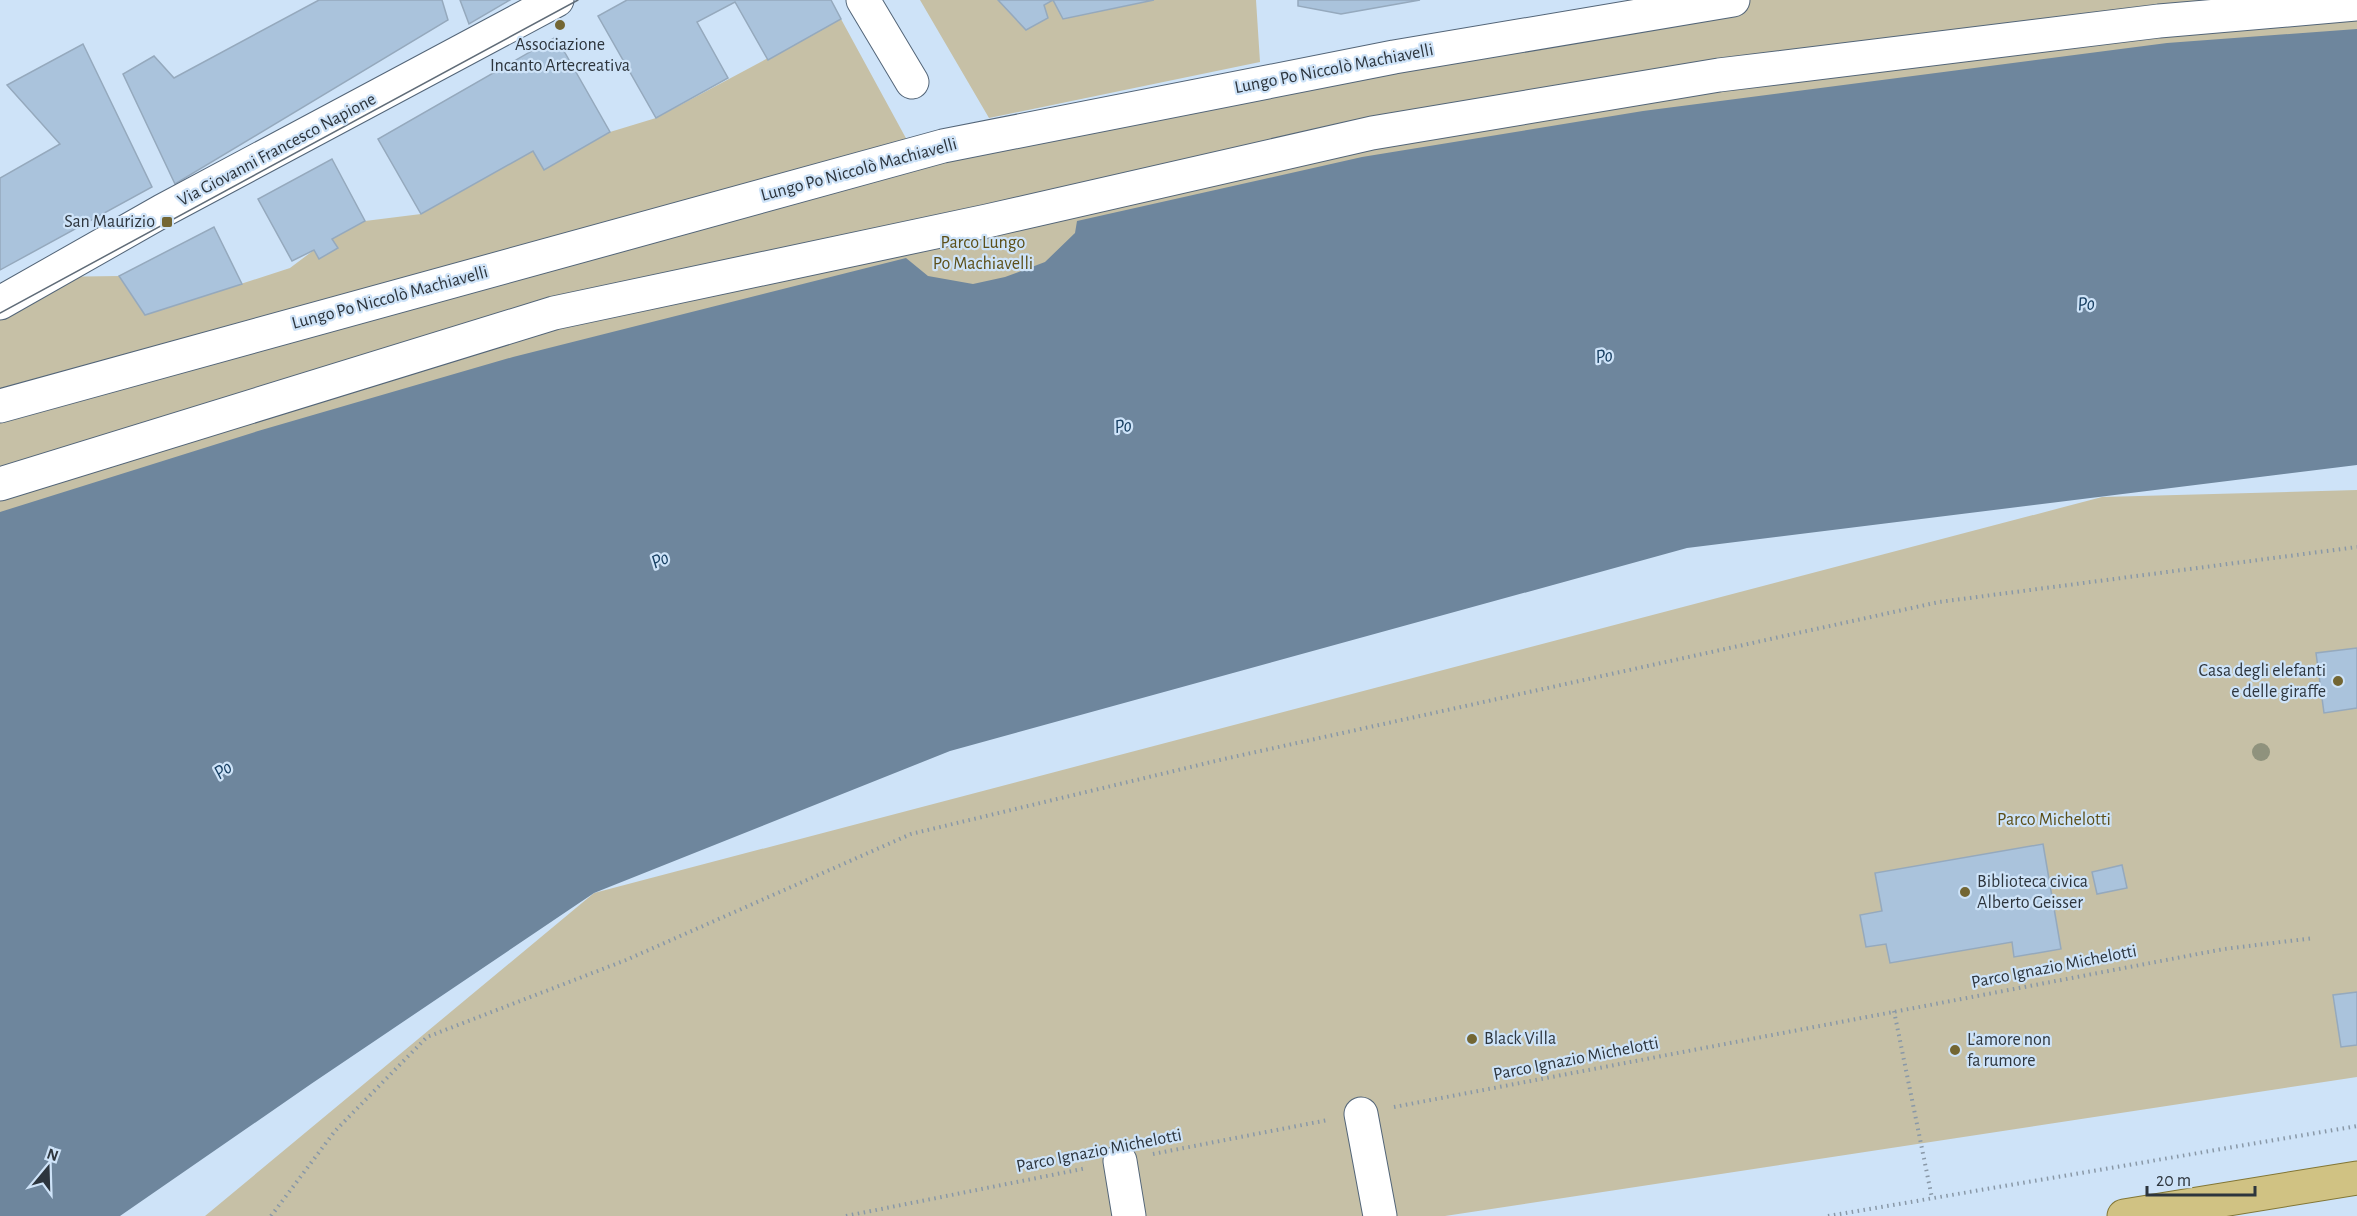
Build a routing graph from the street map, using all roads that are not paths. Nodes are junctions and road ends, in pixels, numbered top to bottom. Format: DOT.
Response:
graph roads {
  1 [pos="557,0"];
  2 [pos="862,0"];
  3 [pos="1733,0"];
  4 [pos="2357,4"];
  5 [pos="912,82"];
  6 [pos="0,303"];
  7 [pos="0,406"];
  8 [pos="0,484"];
  9 [pos="1362,1114"];
  10 [pos="1120,1161"];
  11 [pos="2357,1178"];
  12 [pos="1129,1216"];
  13 [pos="1380,1216"];
  14 [pos="2124,1216"];
  1 -- 6 [label="street, Via Giovanni Francesco Napione"];
  2 -- 5 [label="street"];
  3 -- 7 [label="street, Lungo Po Niccolò Machiavelli"];
  4 -- 8 [label="street"];
  9 -- 13 [label="street"];
  10 -- 12 [label="street"];
  11 -- 14 [label="main road"];
}
